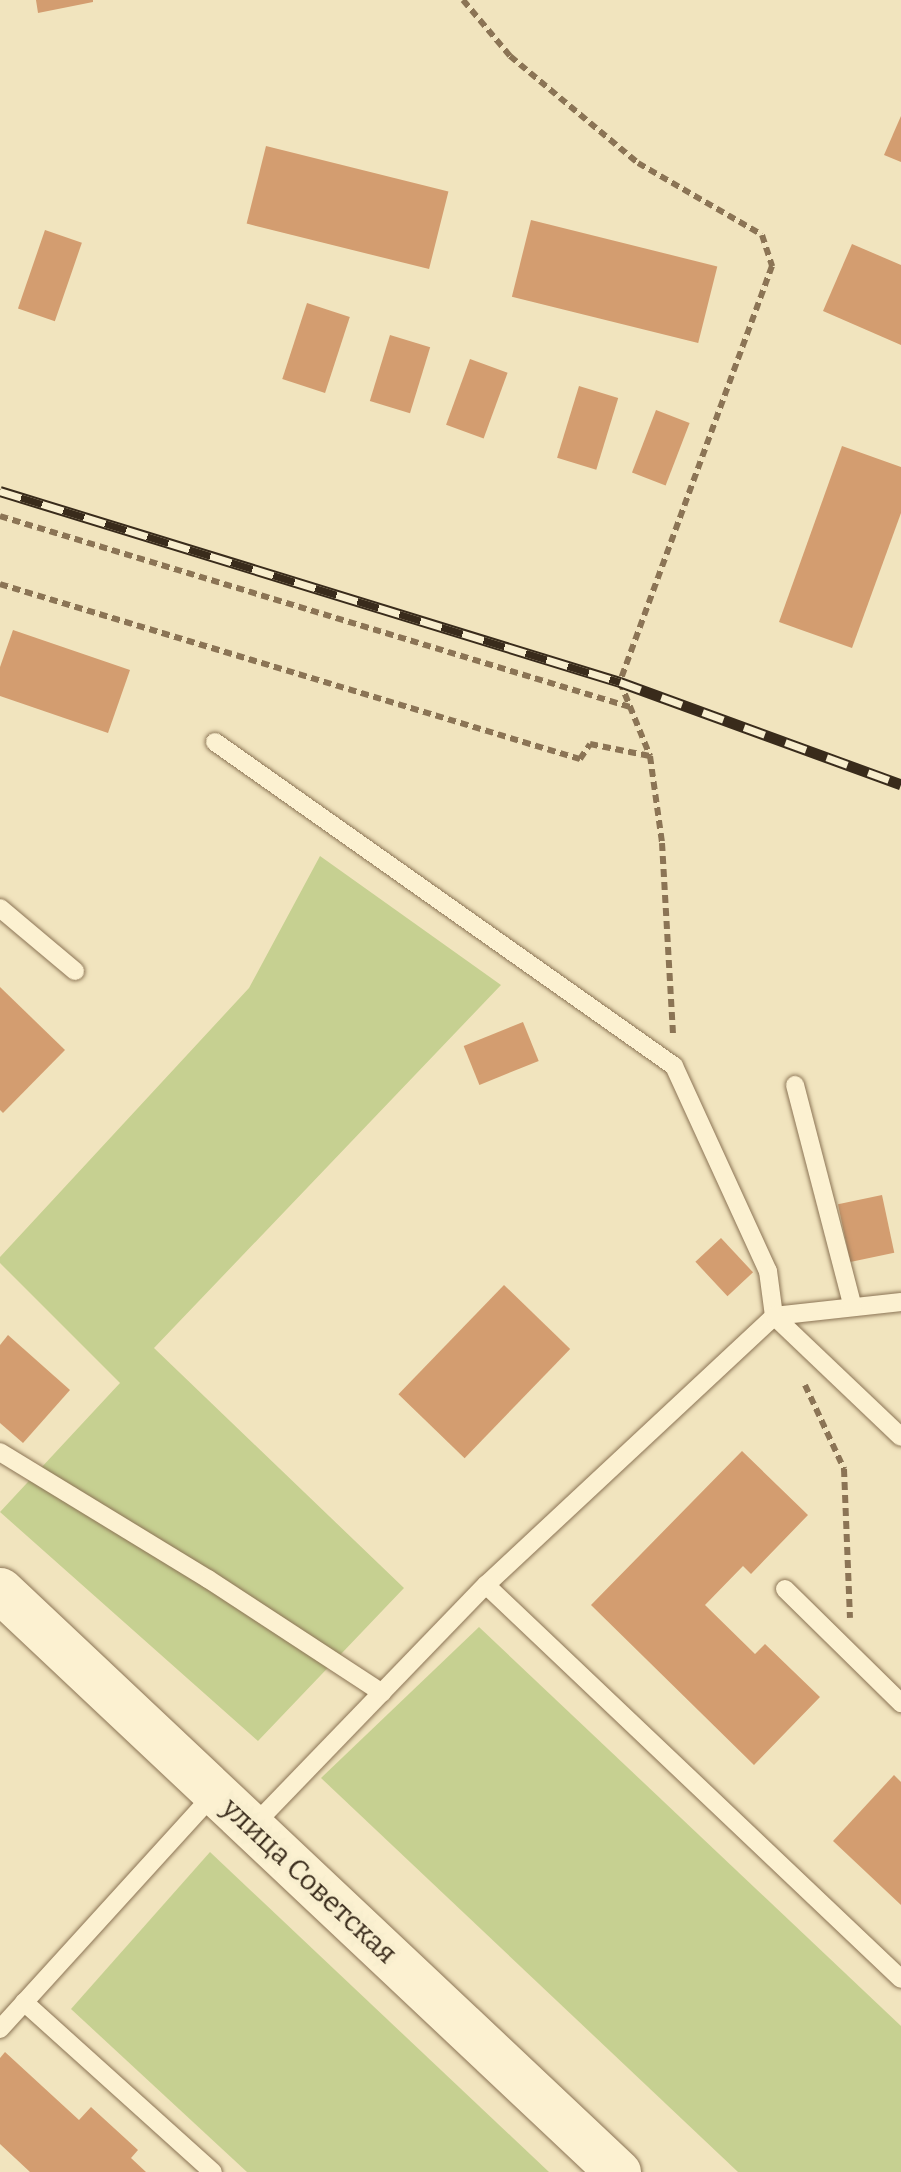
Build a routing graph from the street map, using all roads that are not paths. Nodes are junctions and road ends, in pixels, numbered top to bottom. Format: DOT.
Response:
graph roads {
  1 [pos="214,742"];
  2 [pos="0,908"];
  3 [pos="75,971"];
  4 [pos="796,1085"];
  5 [pos="901,1302"];
  6 [pos="854,1307"];
  7 [pos="774,1316"];
  8 [pos="901,1436"];
  9 [pos="0,1452"];
  10 [pos="486,1585"];
  11 [pos="0,1590"];
  12 [pos="785,1590"];
  13 [pos="382,1693"];
  14 [pos="901,1703"];
  15 [pos="215,1793"];
  16 [pos="252,1828"];
  17 [pos="901,1979"];
  18 [pos="24,2002"];
  19 [pos="0,2029"];
  20 [pos="213,2172"];
  21 [pos="618,2172"];
  1 -- 7 [label="lane"];
  2 -- 3 [label="lane"];
  4 -- 6 [label="lane"];
  5 -- 6 [label="lane"];
  6 -- 7 [label="lane"];
  7 -- 8 [label="lane"];
  7 -- 10 [label="lane"];
  9 -- 13 [label="lane"];
  10 -- 13 [label="lane"];
  10 -- 17 [label="lane"];
  11 -- 15 [label="street, улица Советская"];
  12 -- 14 [label="lane"];
  13 -- 16 [label="lane"];
  15 -- 16 [label="street, улица Советская"];
  15 -- 18 [label="lane"];
  16 -- 21 [label="street, улица Советская"];
  18 -- 19 [label="lane"];
  18 -- 20 [label="lane"];
}
